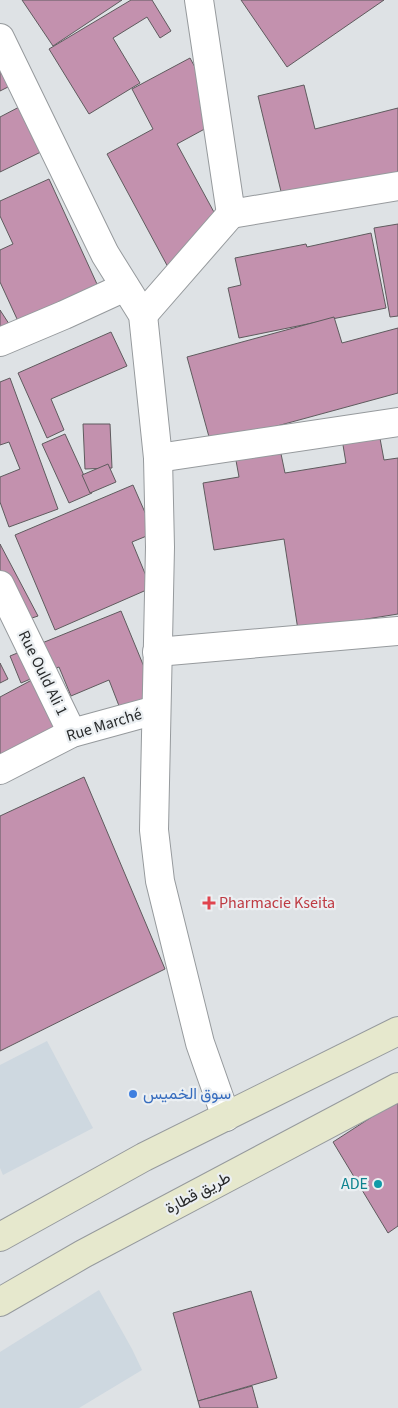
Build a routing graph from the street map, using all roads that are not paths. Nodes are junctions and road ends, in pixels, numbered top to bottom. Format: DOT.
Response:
graph roads {
  1 [pos="199,0"];
  2 [pos="0,38"];
  3 [pos="398,186"];
  4 [pos="231,214"];
  5 [pos="125,287"];
  6 [pos="143,315"];
  7 [pos="0,342"];
  8 [pos="398,422"];
  9 [pos="158,458"];
  10 [pos="0,586"];
  11 [pos="398,631"];
  12 [pos="157,652"];
  13 [pos="156,710"];
  14 [pos="72,733"];
  15 [pos="0,770"];
  16 [pos="398,1031"];
  17 [pos="398,1087"];
  18 [pos="226,1117"];
  19 [pos="0,1237"];
  20 [pos="0,1302"];
  1 -- 4 [label="street"];
  2 -- 5 [label="street"];
  3 -- 4 [label="street"];
  4 -- 6 [label="street"];
  5 -- 6 [label="street"];
  5 -- 7 [label="street"];
  6 -- 9 [label="street"];
  8 -- 9 [label="street"];
  9 -- 12 [label="street"];
  10 -- 14 [label="street, Rue Ould Ali 1"];
  11 -- 12 [label="street"];
  12 -- 13 [label="street"];
  13 -- 14 [label="street, Rue Marché"];
  13 -- 18 [label="street"];
  14 -- 15 [label="street, Rue Marché"];
  16 -- 18 [label="main road"];
  17 -- 20 [label="main road, طريق قطارة"];
  18 -- 19 [label="main road"];
}
